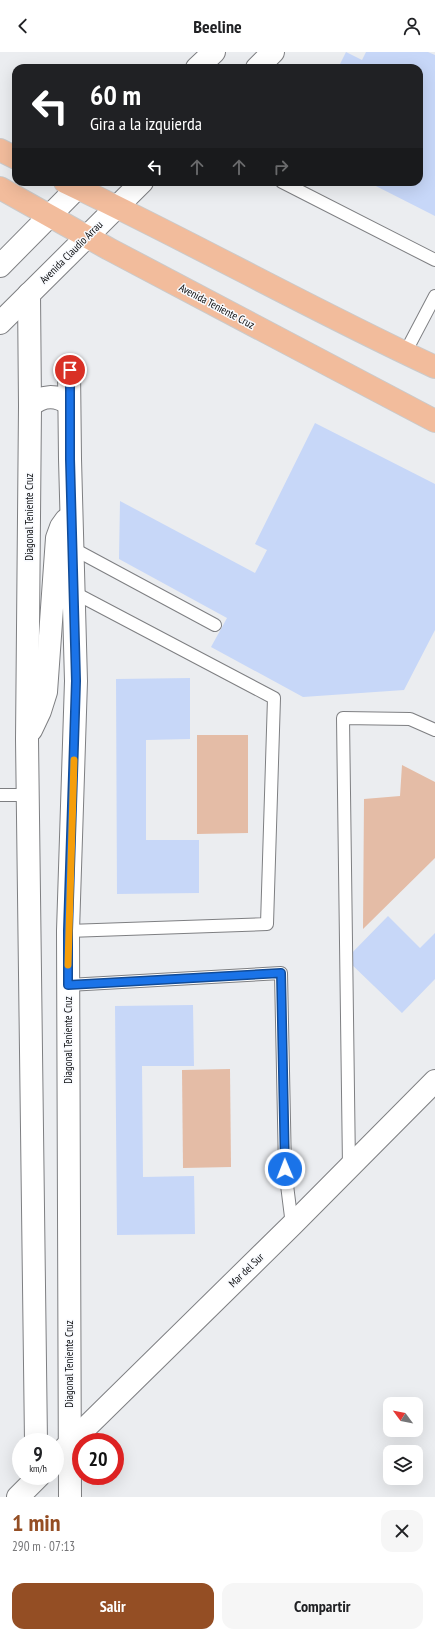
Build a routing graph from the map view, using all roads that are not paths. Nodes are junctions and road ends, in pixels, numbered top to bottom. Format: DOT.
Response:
graph roads {
  1 [pos="214,52"];
  2 [pos="273,52"];
  3 [pos="202,64"];
  4 [pos="261,64"];
  5 [pos="0,150"];
  6 [pos="12,156"];
  7 [pos="73,186"];
  8 [pos="79,186"];
  9 [pos="138,186"];
  10 [pos="290,186"];
  11 [pos="0,188"];
  12 [pos="117,206"];
  13 [pos="49,216"];
  14 [pos="87,237"];
  15 [pos="435,260"];
  16 [pos="0,266"];
  17 [pos="29,294"];
  18 [pos="435,296"];
  19 [pos="0,323"];
  20 [pos="405,353"];
  21 [pos="435,366"];
  22 [pos="70,370"];
  23 [pos="69,404"];
  24 [pos="30,406"];
  25 [pos="435,421"];
  26 [pos="71,512"];
  27 [pos="72,548"];
  28 [pos="73,592"];
  29 [pos="215,624"];
  30 [pos="435,730"];
  31 [pos="27,739"];
  32 [pos="0,795"];
  33 [pos="28,795"];
  34 [pos="68,931"];
  35 [pos="68,985"];
  36 [pos="435,1081"];
  37 [pos="349,1167"];
  38 [pos="292,1225"];
  39 [pos="36,1433"];
  40 [pos="62,1433"];
  41 [pos="64,1449"];
  42 [pos="64,1462"];
  43 [pos="33,1485"];
  44 [pos="18,1497"];
  45 [pos="70,1497"];
  1 -- 3 [label="street"];
  2 -- 4 [label="street"];
  5 -- 6 [label="main road"];
  7 -- 13 [label="street"];
  8 -- 12 [label="main road"];
  9 -- 12 [label="street, Avenida Claudio Arrau"];
  10 -- 15 [label="lane"];
  11 -- 13 [label="main road, Avenida Teniente Cruz"];
  12 -- 14 [label="street, Avenida Claudio Arrau"];
  12 -- 20 [label="main road"];
  13 -- 14 [label="main road, Avenida Teniente Cruz"];
  13 -- 16 [label="street"];
  14 -- 17 [label="street, Avenida Claudio Arrau"];
  14 -- 25 [label="main road, Avenida Teniente Cruz"];
  17 -- 19 [label="street, Avenida Claudio Arrau"];
  17 -- 24 [label="street, Diagonal Teniente Cruz"];
  18 -- 20 [label="lane"];
  20 -- 21 [label="main road"];
  22 -- 23 [label="street, Diagonal Teniente Cruz"];
  23 -- 24 [label="street"];
  23 -- 26 [label="street, Diagonal Teniente Cruz"];
  24 -- 31 [label="street, Diagonal Teniente Cruz"];
  26 -- 27 [label="street, Diagonal Teniente Cruz"];
  26 -- 31 [label="street, Diagonal Teniente Cruz"];
  27 -- 28 [label="street, Diagonal Teniente Cruz"];
  27 -- 29 [label="lane"];
  28 -- 34 [label="street, Diagonal Teniente Cruz"];
  28 -- 34 [label="lane"];
  30 -- 37 [label="lane"];
  31 -- 33 [label="street, Diagonal Teniente Cruz"];
  32 -- 33 [label="lane"];
  33 -- 39 [label="street, Diagonal Teniente Cruz"];
  34 -- 35 [label="street, Diagonal Teniente Cruz"];
  35 -- 38 [label="lane"];
  35 -- 40 [label="street, Diagonal Teniente Cruz"];
  36 -- 37 [label="street, Mar del Sur"];
  37 -- 38 [label="street, Mar del Sur"];
  38 -- 41 [label="street, Mar del Sur"];
  42 -- 45 [label="street, Diagonal Teniente Cruz"];
  43 -- 44 [label="street"];
}
